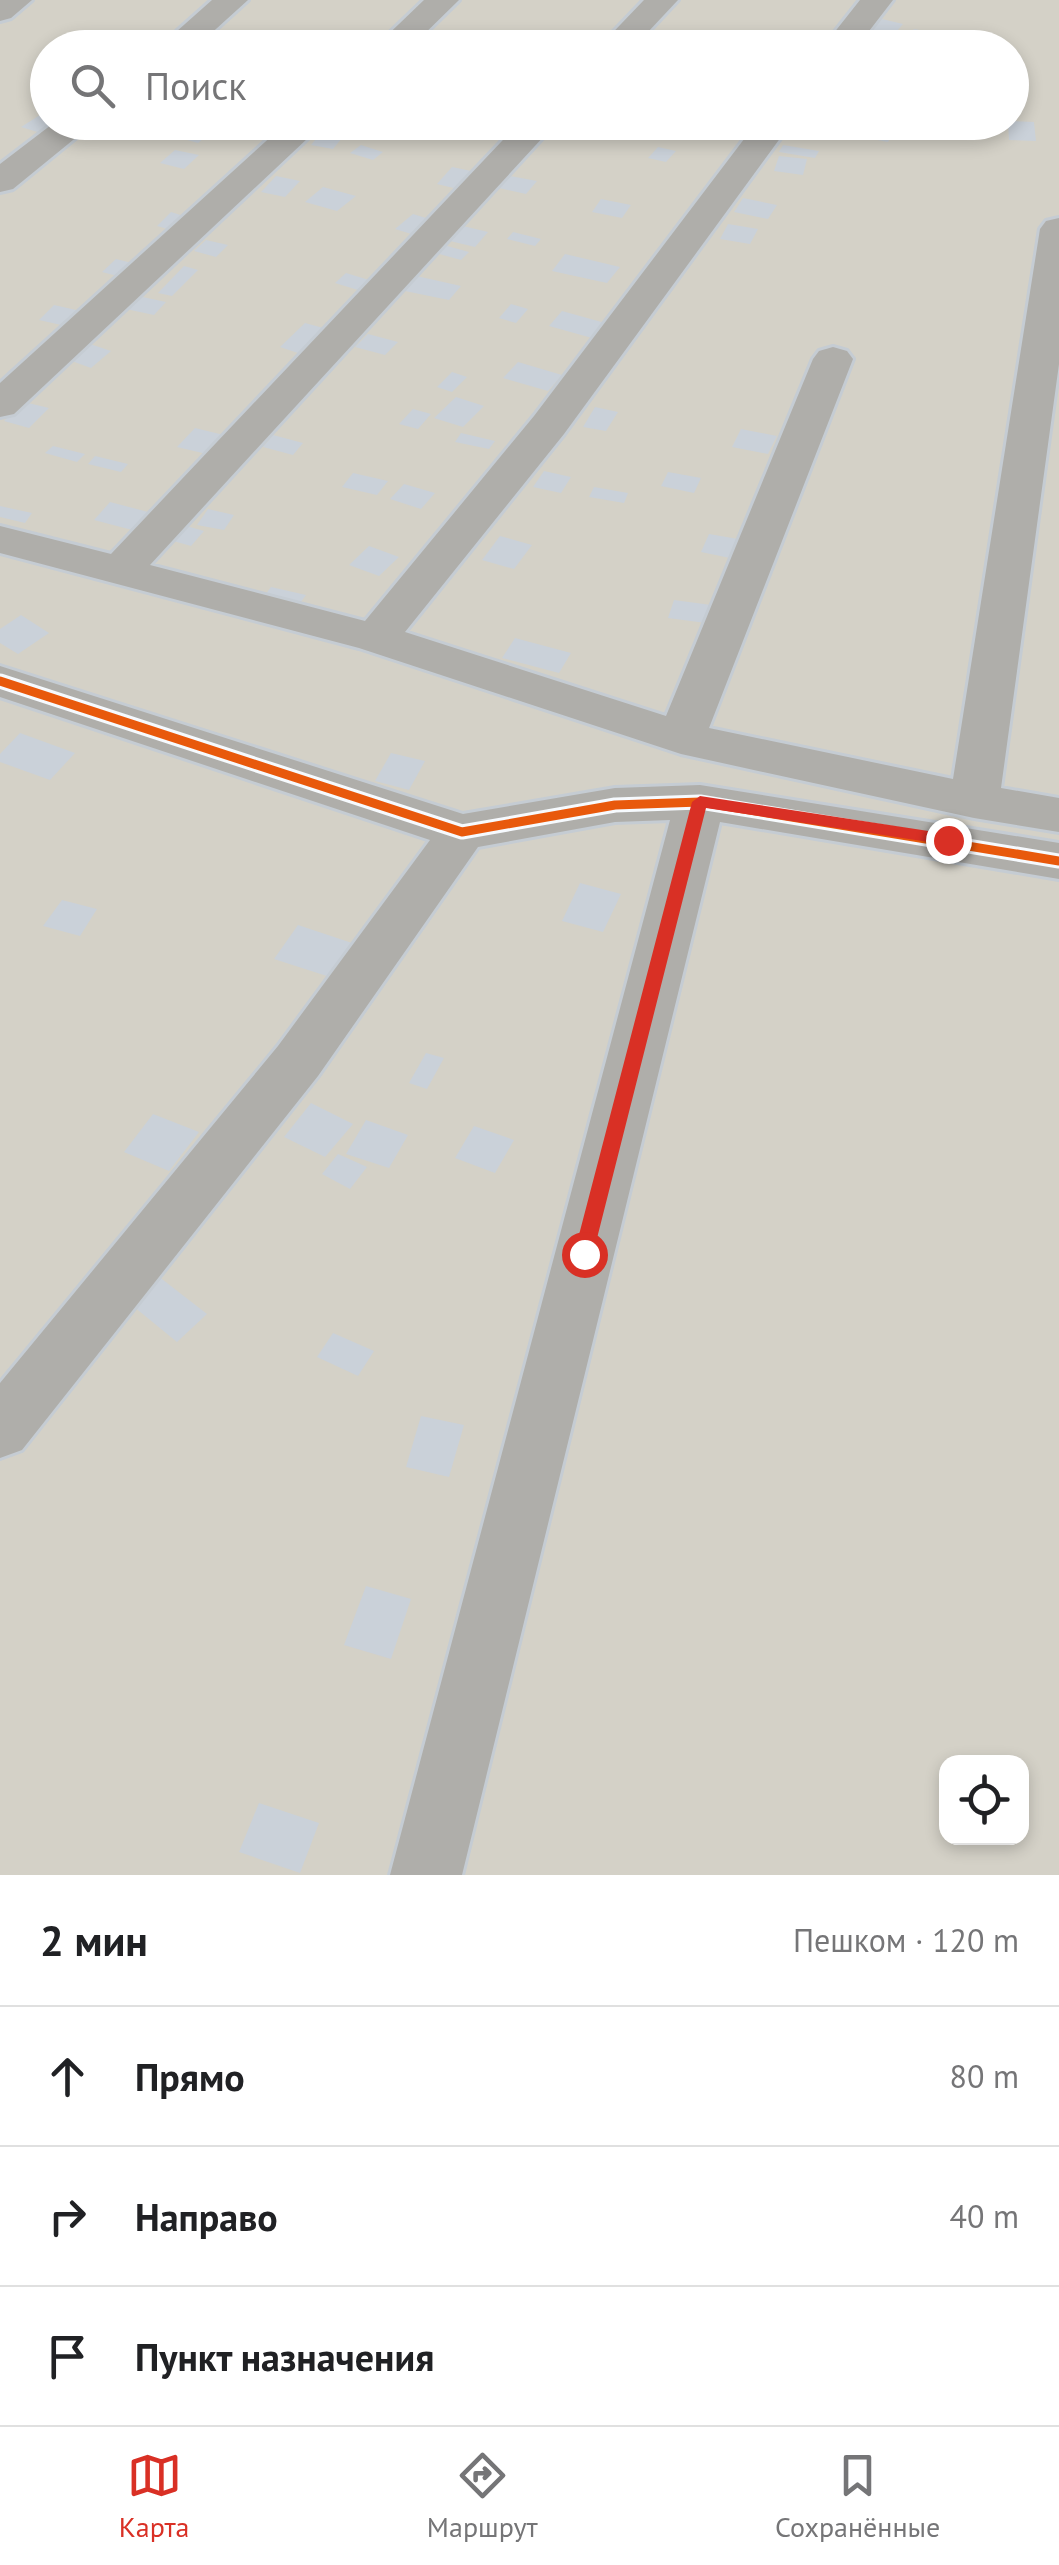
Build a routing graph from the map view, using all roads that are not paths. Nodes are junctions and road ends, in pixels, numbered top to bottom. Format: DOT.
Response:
graph roads {
  1 [pos="16,0"];
  2 [pos="232,0"];
  3 [pos="444,0"];
  4 [pos="662,0"];
  5 [pos="878,0"];
  6 [pos="0,10"];
  7 [pos="196,30"];
  8 [pos="410,30"];
  9 [pos="632,30"];
  10 [pos="853,30"];
  11 [pos="54,140"];
  12 [pos="288,140"];
  13 [pos="523,140"];
  14 [pos="762,140"];
  15 [pos="0,181"];
  16 [pos="1059,229"];
  17 [pos="832,358"];
  18 [pos="0,405"];
  19 [pos="0,540"];
  20 [pos="118,573"];
  21 [pos="375,638"];
  22 [pos="0,681"];
  23 [pos="681,738"];
  24 [pos="700,802"];
  25 [pos="974,802"];
  26 [pos="1059,816"];
  27 [pos="462,832"];
  28 [pos="1059,861"];
  29 [pos="0,1430"];
  30 [pos="426,1875"];
  1 -- 6 [label="street"];
  2 -- 7 [label="street"];
  3 -- 8 [label="street"];
  4 -- 9 [label="street"];
  5 -- 10 [label="street"];
  11 -- 15 [label="street"];
  12 -- 18 [label="street"];
  13 -- 20 [label="street"];
  14 -- 21 [label="street"];
  16 -- 25 [label="street"];
  17 -- 23 [label="street"];
  19 -- 20 [label="street"];
  20 -- 21 [label="street"];
  21 -- 23 [label="street"];
  22 -- 27 [label="street"];
  23 -- 25 [label="street"];
  24 -- 27 [label="street"];
  24 -- 28 [label="street"];
  24 -- 30 [label="street"];
  25 -- 26 [label="street"];
  27 -- 29 [label="street"];
}
